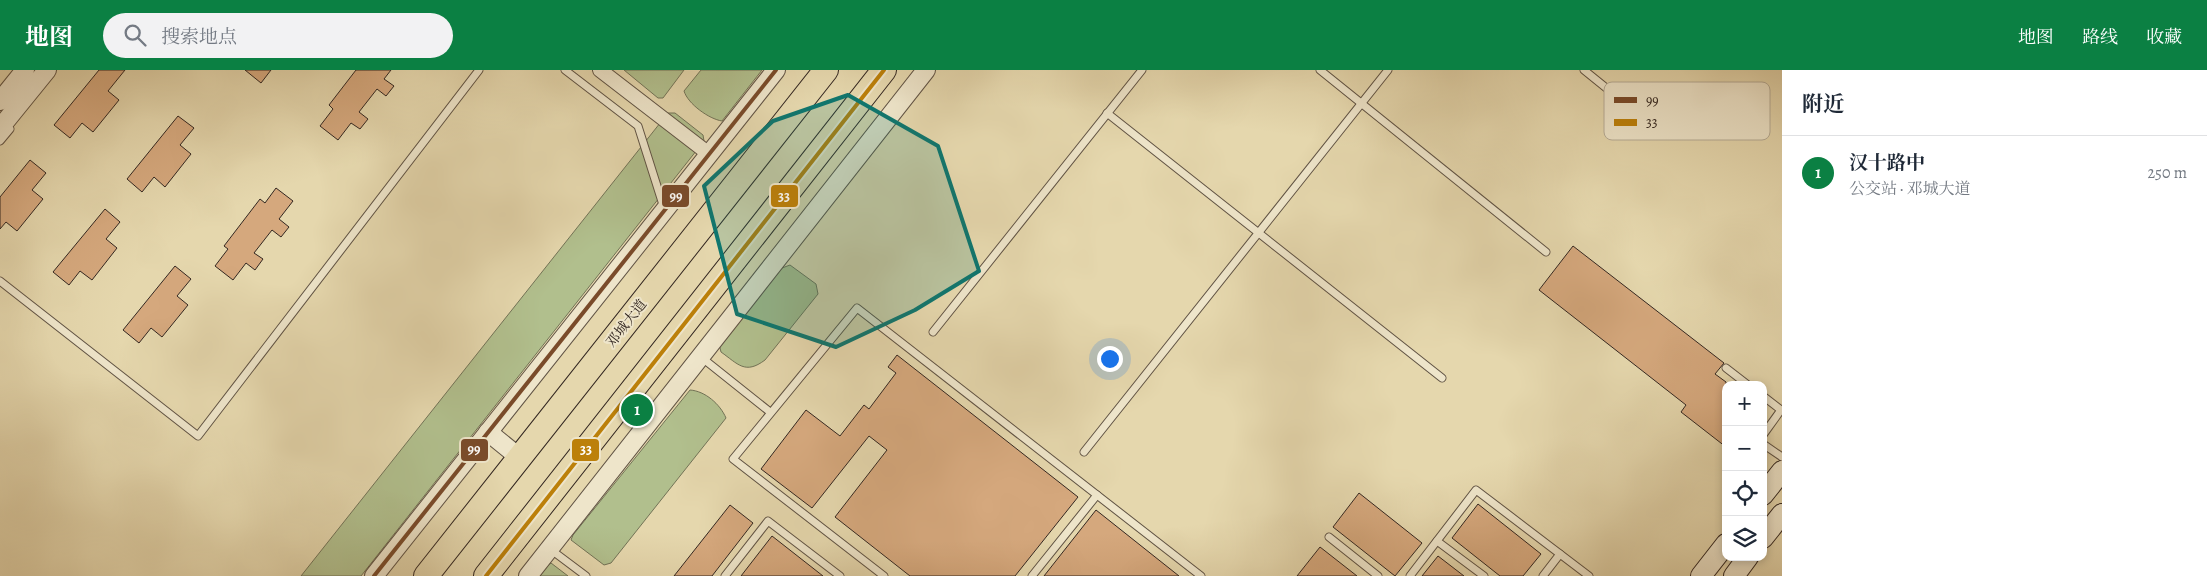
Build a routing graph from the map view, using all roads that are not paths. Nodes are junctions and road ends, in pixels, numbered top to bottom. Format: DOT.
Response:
graph roads {
  1 [pos="25,70"];
  2 [pos="46,70"];
  3 [pos="57,70"];
  4 [pos="479,70"];
  5 [pos="565,70"];
  6 [pos="600,70"];
  7 [pos="776,70"];
  8 [pos="826,70"];
  9 [pos="884,70"];
  10 [pos="926,70"];
  11 [pos="1142,70"];
  12 [pos="1320,70"];
  13 [pos="1388,70"];
  14 [pos="1584,70"];
  15 [pos="1604,86"];
  16 [pos="0,101"];
  17 [pos="1362,104"];
  18 [pos="1108,113"];
  19 [pos="0,128"];
  20 [pos="0,141"];
  21 [pos="709,154"];
  22 [pos="664,210"];
  23 [pos="1258,233"];
  24 [pos="1546,252"];
  25 [pos="0,281"];
  26 [pos="933,332"];
  27 [pos="701,356"];
  28 [pos="1726,368"];
  29 [pos="1442,378"];
  30 [pos="1743,381"];
  31 [pos="1767,399"];
  32 [pos="770,412"];
  33 [pos="1767,430"];
  34 [pos="488,432"];
  35 [pos="1767,447"];
  36 [pos="1084,452"];
  37 [pos="520,458"];
  38 [pos="1782,458"];
  39 [pos="1782,471"];
  40 [pos="1767,490"];
  41 [pos="1097,495"];
  42 [pos="1782,514"];
  43 [pos="1767,533"];
  44 [pos="1329,537"];
  45 [pos="1437,541"];
  46 [pos="550,548"];
  47 [pos="1722,549"];
  48 [pos="1560,554"];
  49 [pos="1745,561"];
  50 [pos="374,576"];
  51 [pos="426,576"];
  52 [pos="486,576"];
  53 [pos="528,576"];
  54 [pos="586,576"];
  55 [pos="725,576"];
  56 [pos="840,576"];
  57 [pos="884,576"];
  58 [pos="1032,576"];
  59 [pos="1201,576"];
  60 [pos="1378,576"];
  61 [pos="1410,576"];
  62 [pos="1484,576"];
  63 [pos="1543,576"];
  64 [pos="1589,576"];
  65 [pos="1701,576"];
  66 [pos="1734,576"];
  1 -- 16 [label="street"];
  2 -- 19 [label="street"];
  3 -- 20 [label="lane"];
  4 -- 25 [label="lane"];
  5 -- 22 [label="lane"];
  6 -- 21 [label="street"];
  7 -- 21 [label="street"];
  8 -- 37 [label="highway, 邓城大道"];
  9 -- 52 [label="highway"];
  10 -- 27 [label="street"];
  11 -- 18 [label="lane"];
  12 -- 17 [label="lane"];
  13 -- 17 [label="lane"];
  14 -- 15 [label="lane"];
  17 -- 23 [label="lane"];
  17 -- 24 [label="lane"];
  18 -- 23 [label="lane"];
  18 -- 26 [label="lane"];
  21 -- 22 [label="street"];
  22 -- 34 [label="street"];
  23 -- 29 [label="lane"];
  23 -- 36 [label="lane"];
  27 -- 32 [label="lane"];
  27 -- 46 [label="street"];
  28 -- 30 [label="lane"];
  31 -- 33 [label="lane"];
  32 -- 41 [label="lane"];
  32 -- 57 [label="lane"];
  34 -- 37 [label="street"];
  34 -- 50 [label="street"];
  35 -- 38 [label="lane"];
  37 -- 51 [label="highway, 邓城大道"];
  39 -- 40 [label="main road"];
  41 -- 58 [label="lane"];
  41 -- 59 [label="lane"];
  42 -- 43 [label="main road"];
  44 -- 60 [label="lane"];
  45 -- 48 [label="lane"];
  45 -- 61 [label="lane"];
  45 -- 62 [label="lane"];
  46 -- 53 [label="street"];
  46 -- 54 [label="lane"];
  47 -- 65 [label="main road"];
  48 -- 63 [label="lane"];
  48 -- 64 [label="lane"];
  49 -- 66 [label="main road"];
  55 -- 56 [label="lane"];
}
